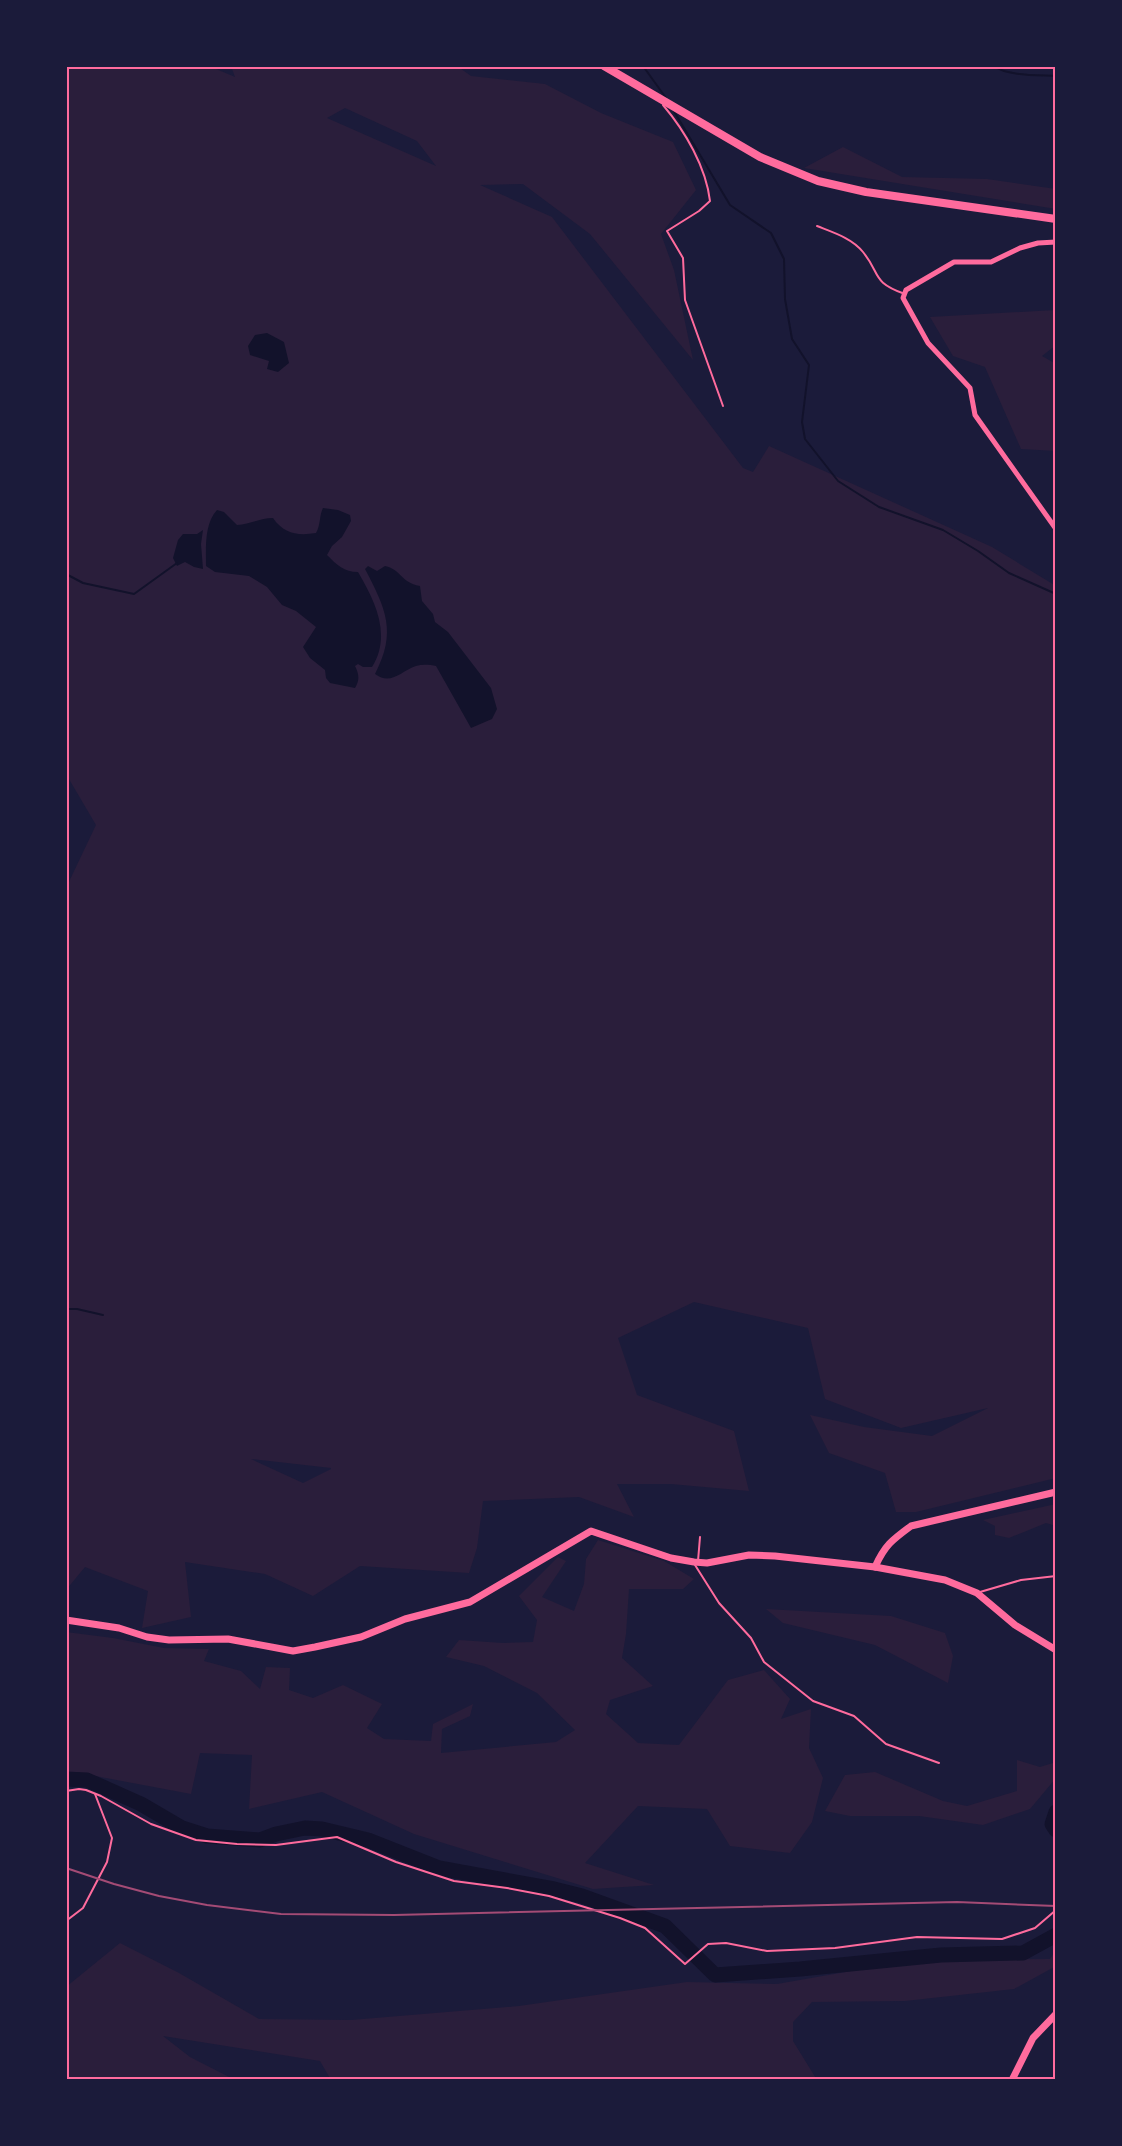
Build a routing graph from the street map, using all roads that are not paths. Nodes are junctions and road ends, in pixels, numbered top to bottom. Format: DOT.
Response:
graph roads {
  1 [pos="604,66"];
  2 [pos="659,99"];
  3 [pos="1056,219"];
  4 [pos="817,225"];
  5 [pos="1056,242"];
  6 [pos="905,294"];
  7 [pos="723,406"];
  8 [pos="1056,529"];
  9 [pos="1056,1492"];
  10 [pos="700,1537"];
  11 [pos="696,1562"];
  12 [pos="875,1567"];
  13 [pos="1056,1576"];
  14 [pos="977,1593"];
  15 [pos="66,1620"];
  16 [pos="1056,1650"];
  17 [pos="939,1763"];
  18 [pos="66,1791"];
  19 [pos="94,1794"];
  20 [pos="1056,1910"];
  21 [pos="66,1921"];
  22 [pos="1056,2014"];
  23 [pos="1012,2080"];
  1 -- 2 [label="main road"];
  2 -- 3 [label="main road"];
  2 -- 7 [label="lane"];
  4 -- 6 [label="lane"];
  5 -- 6 [label="street"];
  6 -- 8 [label="street"];
  9 -- 12 [label="street"];
  10 -- 11 [label="lane"];
  11 -- 12 [label="street"];
  11 -- 15 [label="street"];
  11 -- 17 [label="lane"];
  12 -- 14 [label="street"];
  13 -- 14 [label="lane"];
  14 -- 16 [label="street"];
  18 -- 19 [label="lane"];
  19 -- 20 [label="lane"];
  19 -- 21 [label="lane"];
  22 -- 23 [label="street"];
}
